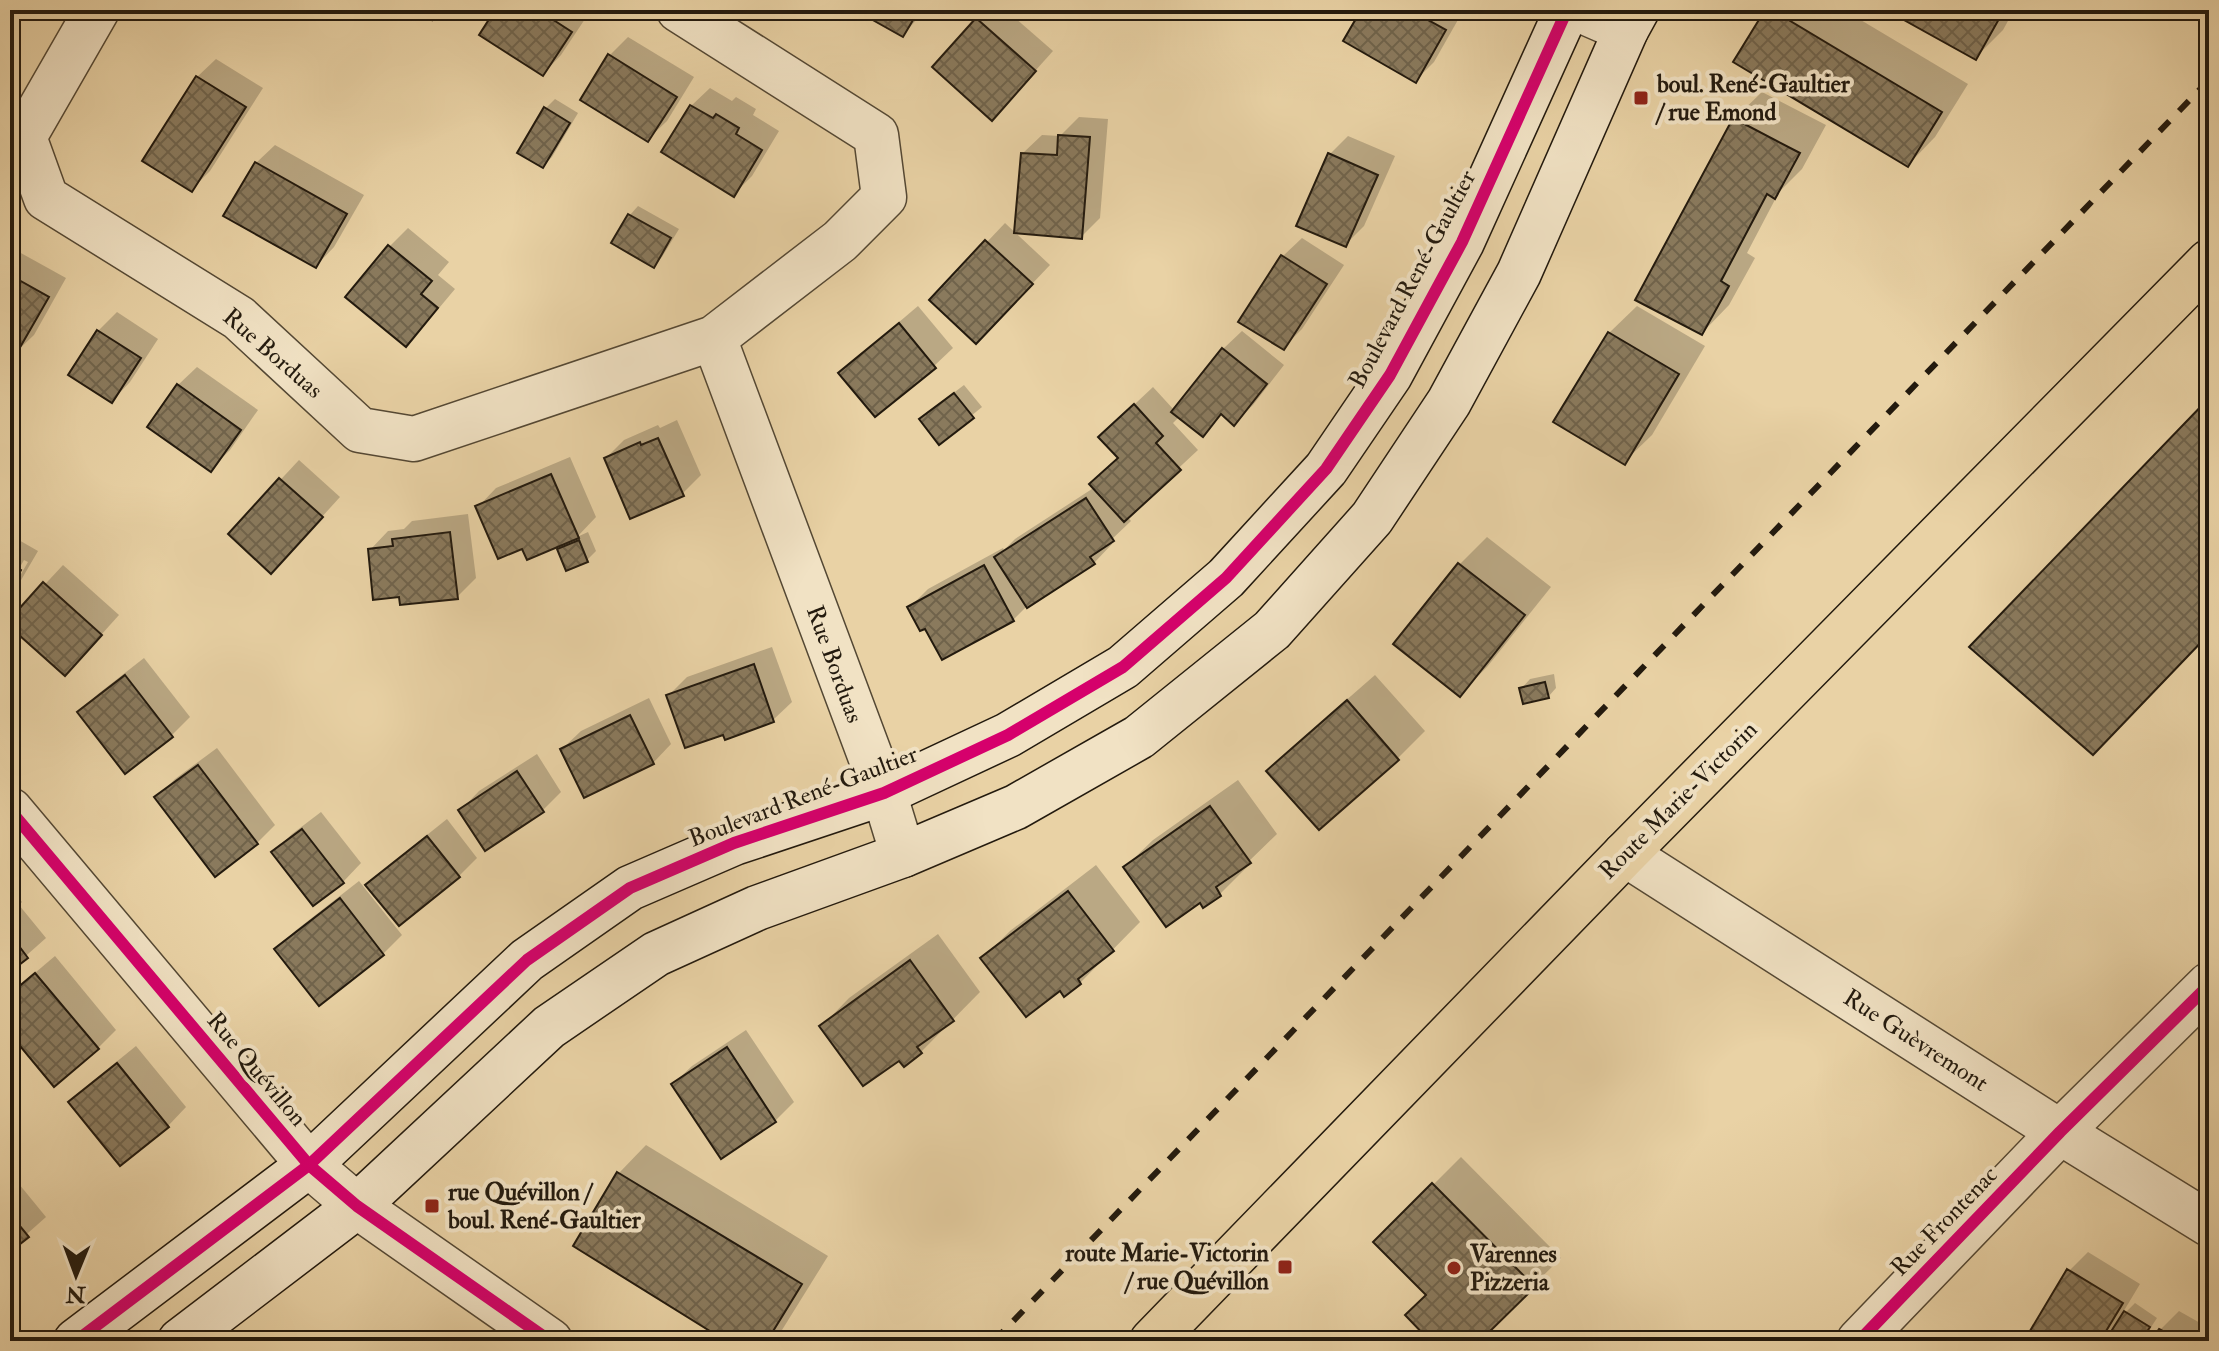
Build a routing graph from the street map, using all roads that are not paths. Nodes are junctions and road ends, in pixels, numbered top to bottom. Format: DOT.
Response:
graph roads {
  1 [pos="97,10"];
  2 [pos="679,10"];
  3 [pos="1567,10"];
  4 [pos="1580,10"];
  5 [pos="1631,20"];
  6 [pos="2209,262"];
  7 [pos="714,338"];
  8 [pos="884,793"];
  9 [pos="10,810"];
  10 [pos="1625,854"];
  11 [pos="903,855"];
  12 [pos="2209,985"];
  13 [pos="2060,1132"];
  14 [pos="309,1165"];
  15 [pos="357,1206"];
  16 [pos="2209,1224"];
  17 [pos="76,1341"];
  18 [pos="180,1341"];
  19 [pos="550,1341"];
  20 [pos="1152,1341"];
  21 [pos="1859,1341"];
  1 -- 7 [label="street, Rue Borduas"];
  2 -- 7 [label="street, Rue Borduas"];
  3 -- 8 [label="street, Boulevard René-Gaultier"];
  4 -- 5 [label="street"];
  5 -- 11 [label="street"];
  6 -- 10 [label="main road, Route Marie-Victorin"];
  7 -- 8 [label="street, Rue Borduas"];
  8 -- 11 [label="street, Rue Borduas"];
  8 -- 14 [label="street, Boulevard René-Gaultier"];
  9 -- 14 [label="street, Rue Quévillon"];
  10 -- 13 [label="street, Rue Guèvremont"];
  10 -- 20 [label="main road, Route Marie-Victorin"];
  11 -- 15 [label="street"];
  12 -- 13 [label="street, Rue Frontenac"];
  13 -- 16 [label="street, Rue Guèvremont"];
  13 -- 21 [label="street, Rue Frontenac"];
  14 -- 15 [label="street, Rue Quévillon"];
  14 -- 17 [label="street, Boulevard René-Gaultier"];
  15 -- 18 [label="street"];
  15 -- 19 [label="street, Rue Quévillon"];
}
